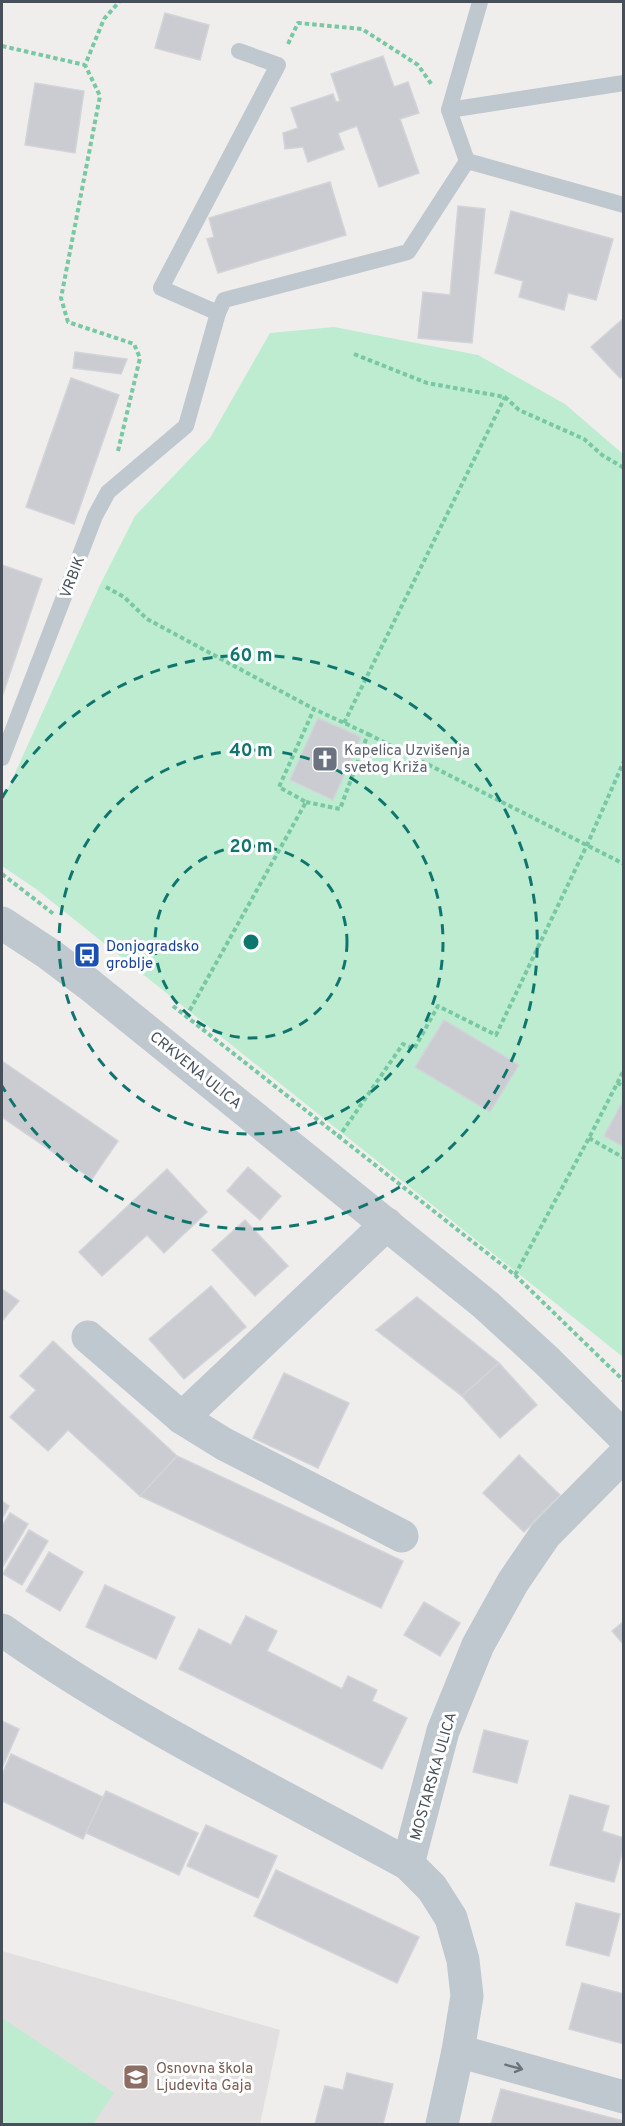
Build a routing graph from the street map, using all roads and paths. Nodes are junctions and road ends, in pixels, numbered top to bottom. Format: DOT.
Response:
graph roads {
  1 [pos="118,2"];
  2 [pos="480,2"];
  3 [pos="2,46"];
  4 [pos="239,51"];
  5 [pos="86,65"];
  6 [pos="278,65"];
  7 [pos="624,83"];
  8 [pos="449,110"];
  9 [pos="467,161"];
  10 [pos="624,206"];
  11 [pos="218,313"];
  12 [pos="354,354"];
  13 [pos="505,397"];
  14 [pos="624,468"];
  15 [pos="108,492"];
  16 [pos="106,587"];
  17 [pos="314,709"];
  18 [pos="344,723"];
  19 [pos="368,734"];
  20 [pos="2,758"];
  21 [pos="624,761"];
  22 [pos="306,802"];
  23 [pos="587,845"];
  24 [pos="624,864"];
  25 [pos="2,874"];
  26 [pos="57,917"];
  27 [pos="3,927"];
  28 [pos="168,1002"];
  29 [pos="186,1017"];
  30 [pos="624,1070"];
  31 [pos="617,1083"];
  32 [pos="624,1086"];
  33 [pos="339,1137"];
  34 [pos="589,1138"];
  35 [pos="624,1158"];
  36 [pos="316,1167"];
  37 [pos="387,1224"];
  38 [pos="515,1275"];
  39 [pos="88,1337"];
  40 [pos="624,1381"];
  41 [pos="182,1418"];
  42 [pos="624,1437"];
  43 [pos="624,1455"];
  44 [pos="402,1536"];
  45 [pos="2,1630"];
  46 [pos="408,1864"];
  47 [pos="458,2051"];
  48 [pos="624,2097"];
  49 [pos="442,2124"];
  1 -- 5 [label="path"];
  2 -- 8 [label="lane"];
  3 -- 5 [label="path"];
  4 -- 6 [label="lane"];
  5 -- 15 [label="path"];
  6 -- 8 [label="path"];
  6 -- 11 [label="lane"];
  7 -- 8 [label="lane"];
  8 -- 9 [label="lane"];
  9 -- 10 [label="lane"];
  9 -- 11 [label="lane"];
  11 -- 15 [label="lane, VRBIK"];
  12 -- 13 [label="path"];
  13 -- 14 [label="path"];
  13 -- 18 [label="path"];
  15 -- 20 [label="lane, VRBIK"];
  16 -- 17 [label="path"];
  17 -- 18 [label="path"];
  17 -- 22 [label="path"];
  18 -- 19 [label="path"];
  19 -- 22 [label="path"];
  19 -- 23 [label="path"];
  21 -- 23 [label="path"];
  22 -- 29 [label="path"];
  23 -- 24 [label="path"];
  23 -- 33 [label="path"];
  25 -- 26 [label="path"];
  27 -- 36 [label="street, CRKVENA ULICA"];
  28 -- 29 [label="path"];
  29 -- 33 [label="path"];
  30 -- 31 [label="path"];
  31 -- 32 [label="path"];
  31 -- 34 [label="path"];
  33 -- 36 [label="path"];
  33 -- 38 [label="path"];
  34 -- 35 [label="path"];
  34 -- 38 [label="path"];
  36 -- 37 [label="street, CRKVENA ULICA"];
  37 -- 41 [label="street"];
  37 -- 42 [label="street, CRKVENA ULICA"];
  38 -- 40 [label="path"];
  39 -- 41 [label="street"];
  41 -- 44 [label="street"];
  43 -- 46 [label="street, MOSTARSKA ULICA"];
  45 -- 46 [label="street, MOSTARSKA ULICA"];
  46 -- 47 [label="street, MOSTARSKA ULICA"];
  47 -- 48 [label="street, one-way"];
  47 -- 49 [label="street, MOSTARSKA ULICA"];
}
